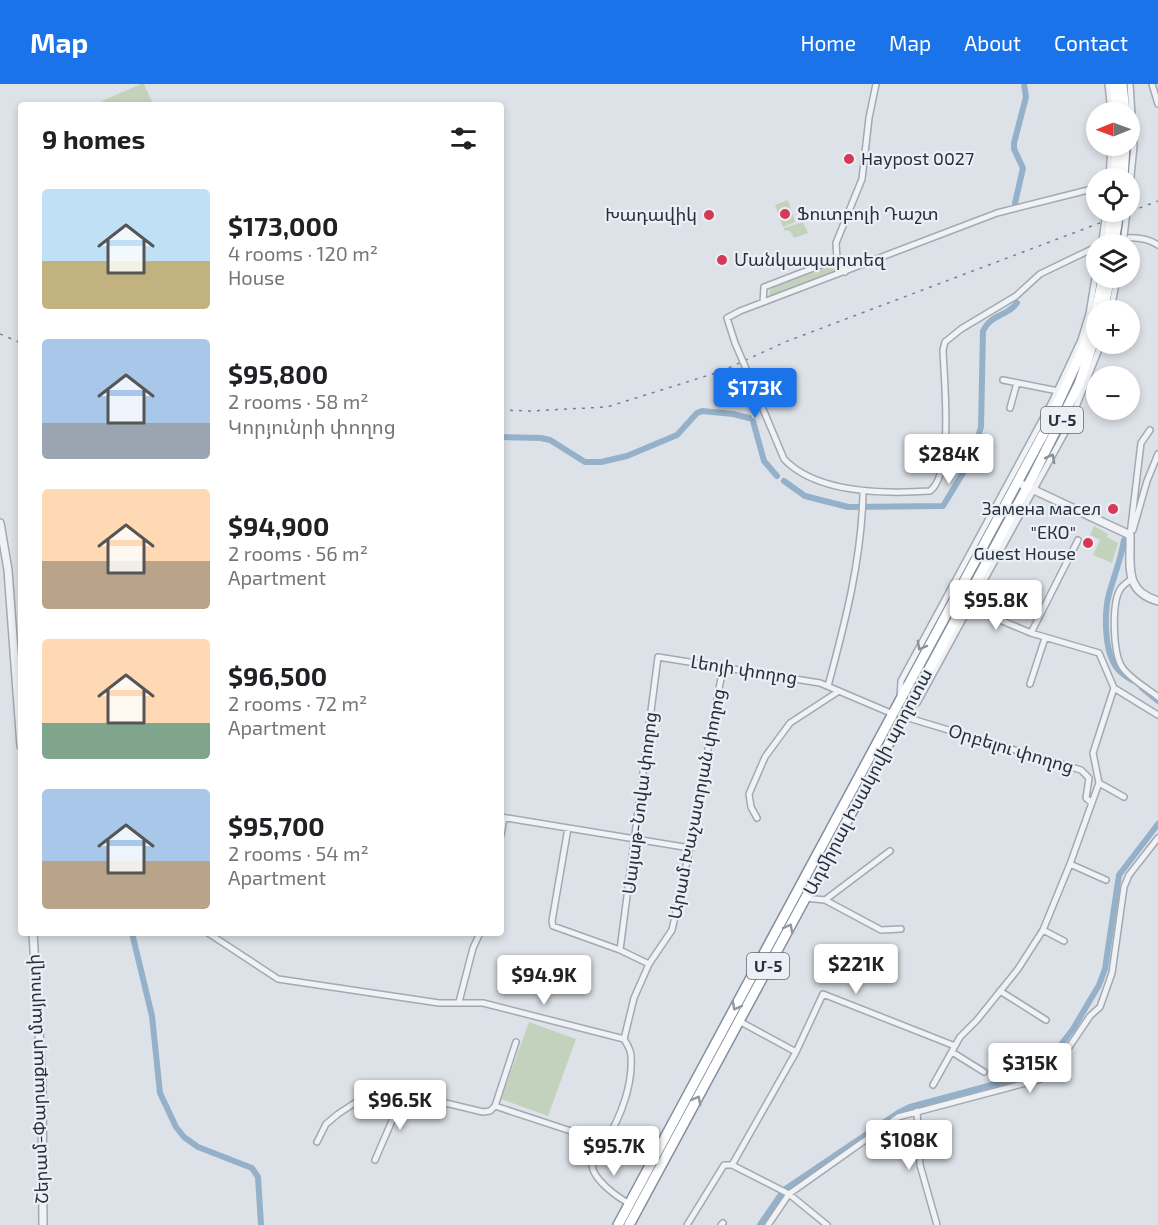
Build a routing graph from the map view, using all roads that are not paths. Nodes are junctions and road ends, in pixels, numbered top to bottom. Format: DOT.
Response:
graph roads {
  1 [pos="876,84"];
  2 [pos="1108,84"];
  3 [pos="1114,84"];
  4 [pos="1122,84"];
  5 [pos="1130,84"];
  6 [pos="1152,84"];
  7 [pos="1110,102"];
  8 [pos="1116,102"];
  9 [pos="1124,102"];
  10 [pos="1158,104"];
  11 [pos="1131,168"];
  12 [pos="1086,190"];
  13 [pos="1140,238"];
  14 [pos="1158,246"];
  15 [pos="1086,252"];
  16 [pos="837,260"];
  17 [pos="845,272"];
  18 [pos="1093,288"];
  19 [pos="1101,288"];
  20 [pos="763,302"];
  21 [pos="1090,354"];
  22 [pos="1097,354"];
  23 [pos="1003,380"];
  24 [pos="1017,383"];
  25 [pos="1060,392"];
  26 [pos="1010,408"];
  27 [pos="1150,430"];
  28 [pos="1158,454"];
  29 [pos="1015,481"];
  30 [pos="1030,489"];
  31 [pos="863,492"];
  32 [pos="0,523"];
  33 [pos="1131,535"];
  34 [pos="1078,540"];
  35 [pos="1131,579"];
  36 [pos="1158,601"];
  37 [pos="969,607"];
  38 [pos="1031,633"];
  39 [pos="1045,638"];
  40 [pos="658,657"];
  41 [pos="723,666"];
  42 [pos="1030,684"];
  43 [pos="828,686"];
  44 [pos="1114,688"];
  45 [pos="839,691"];
  46 [pos="1158,697"];
  47 [pos="18,705"];
  48 [pos="901,710"];
  49 [pos="1158,715"];
  50 [pos="1099,783"];
  51 [pos="1124,796"];
  52 [pos="1092,803"];
  53 [pos="504,818"];
  54 [pos="757,818"];
  55 [pos="568,828"];
  56 [pos="1158,838"];
  57 [pos="635,839"];
  58 [pos="690,848"];
  59 [pos="890,851"];
  60 [pos="1070,864"];
  61 [pos="1106,880"];
  62 [pos="805,898"];
  63 [pos="825,900"];
  64 [pos="901,929"];
  65 [pos="1043,930"];
  66 [pos="33,936"];
  67 [pos="213,936"];
  68 [pos="479,936"];
  69 [pos="1064,941"];
  70 [pos="620,950"];
  71 [pos="649,964"];
  72 [pos="1000,991"];
  73 [pos="459,1002"];
  74 [pos="1046,1020"];
  75 [pos="739,1021"];
  76 [pos="624,1039"];
  77 [pos="516,1042"];
  78 [pos="955,1046"];
  79 [pos="796,1052"];
  80 [pos="952,1052"];
  81 [pos="984,1072"];
  82 [pos="933,1085"];
  83 [pos="404,1093"];
  84 [pos="495,1106"];
  85 [pos="917,1111"];
  86 [pos="317,1142"];
  87 [pos="595,1152"];
  88 [pos="375,1160"];
  89 [pos="732,1166"];
  90 [pos="789,1194"];
  91 [pos="630,1204"];
  92 [pos="43,1225"];
  93 [pos="618,1225"];
  94 [pos="629,1225"];
  95 [pos="687,1225"];
  96 [pos="768,1225"];
  97 [pos="827,1225"];
  98 [pos="937,1225"];
  1 -- 16 [label="street"];
  2 -- 7 [label="street"];
  3 -- 8 [label="highway"];
  4 -- 9 [label="highway"];
  5 -- 11 [label="street"];
  6 -- 10 [label="street"];
  12 -- 17 [label="street"];
  13 -- 14 [label="street"];
  15 -- 31 [label="street"];
  16 -- 17 [label="street"];
  16 -- 20 [label="street"];
  17 -- 20 [label="street"];
  18 -- 25 [label="street"];
  19 -- 25 [label="highway, Ադմիրալ Իսակովի պողոտա / Մ-5"];
  20 -- 31 [label="street, bridge"];
  21 -- 30 [label="highway, Ադմիրալ Իսակովի պողոտա / Մ-5"];
  30 -- 22 [label="street, one-way"];
  23 -- 24 [label="street"];
  24 -- 25 [label="street"];
  24 -- 26 [label="street"];
  25 -- 29 [label="highway, Ադմիրալ Իսակովի պողոտա / Մ-5"];
  27 -- 33 [label="street"];
  28 -- 33 [label="street"];
  29 -- 30 [label="street"];
  29 -- 48 [label="highway, Ադմիրալ Իսակովի պողոտա / Մ-5, one-way"];
  30 -- 33 [label="street"];
  30 -- 37 [label="street"];
  30 -- 48 [label="highway, Ադմիրալ Իսակովի պողոտա / Մ-5"];
  31 -- 43 [label="street"];
  32 -- 47 [label="street"];
  33 -- 35 [label="street"];
  34 -- 38 [label="street"];
  35 -- 36 [label="street"];
  35 -- 46 [label="street"];
  37 -- 38 [label="street"];
  37 -- 48 [label="street"];
  38 -- 39 [label="street"];
  39 -- 42 [label="street"];
  39 -- 44 [label="street"];
  40 -- 41 [label="street, Լեոյի փողոց"];
  40 -- 57 [label="street, Սայաթ-Նովա փողոց"];
  41 -- 43 [label="street, Լեոյի փողոց"];
  41 -- 58 [label="street, Արամ Խաչատրյան փողոց"];
  43 -- 45 [label="street, Լեոյի փողոց"];
  44 -- 49 [label="street"];
  44 -- 50 [label="street"];
  45 -- 48 [label="street, Լեոյի փողոց"];
  45 -- 54 [label="street"];
  48 -- 52 [label="street, Օրբելու փողոց"];
  48 -- 62 [label="highway, Ադմիրալ Իսակովի պողոտա / Մ-5"];
  48 -- 91 [label="highway, Ադմիրալ Իսակովի պողոտա / Մ-5, one-way"];
  50 -- 51 [label="street"];
  50 -- 52 [label="street, Օրբելու փողոց"];
  52 -- 60 [label="street, Օրբելու փողոց"];
  53 -- 55 [label="street"];
  55 -- 57 [label="street"];
  55 -- 70 [label="street"];
  56 -- 85 [label="street"];
  57 -- 58 [label="street"];
  57 -- 70 [label="street, Սայաթ-Նովա փողոց"];
  58 -- 71 [label="street, Արամ Խաչատրյան փողոց"];
  59 -- 63 [label="street"];
  60 -- 61 [label="street"];
  60 -- 65 [label="street, Օրբելու փողոց"];
  62 -- 63 [label="street"];
  75 -- 62 [label="highway, Ադմիրալ Իսակովի պողոտա / Մ-5, one-way"];
  63 -- 64 [label="street"];
  65 -- 69 [label="street"];
  65 -- 72 [label="street, Օրբելու փողոց"];
  66 -- 92 [label="street, Շերամ-Փարաքար մայրուղի"];
  67 -- 73 [label="street"];
  68 -- 73 [label="street"];
  70 -- 71 [label="street"];
  71 -- 76 [label="street, Արամ Խաչատրյան փողոց"];
  72 -- 74 [label="street"];
  72 -- 78 [label="street, Օրբելու փողոց"];
  73 -- 76 [label="street"];
  75 -- 79 [label="street"];
  94 -- 75 [label="highway, Ադմիրալ Իսակովի պողոտա / Մ-5, one-way"];
  76 -- 87 [label="street"];
  77 -- 84 [label="street"];
  78 -- 79 [label="street"];
  78 -- 80 [label="street, Օրբելու փողոց"];
  79 -- 89 [label="street"];
  80 -- 81 [label="street"];
  80 -- 82 [label="street, Օրբելու փողոց"];
  83 -- 84 [label="street"];
  83 -- 86 [label="street"];
  83 -- 88 [label="street"];
  84 -- 87 [label="street"];
  85 -- 90 [label="street"];
  85 -- 98 [label="street"];
  87 -- 91 [label="street"];
  89 -- 90 [label="street"];
  89 -- 95 [label="street"];
  90 -- 96 [label="street"];
  90 -- 97 [label="street"];
  91 -- 93 [label="highway, Ադմիրալ Իսակովի պողոտա / Մ-5"];
}
